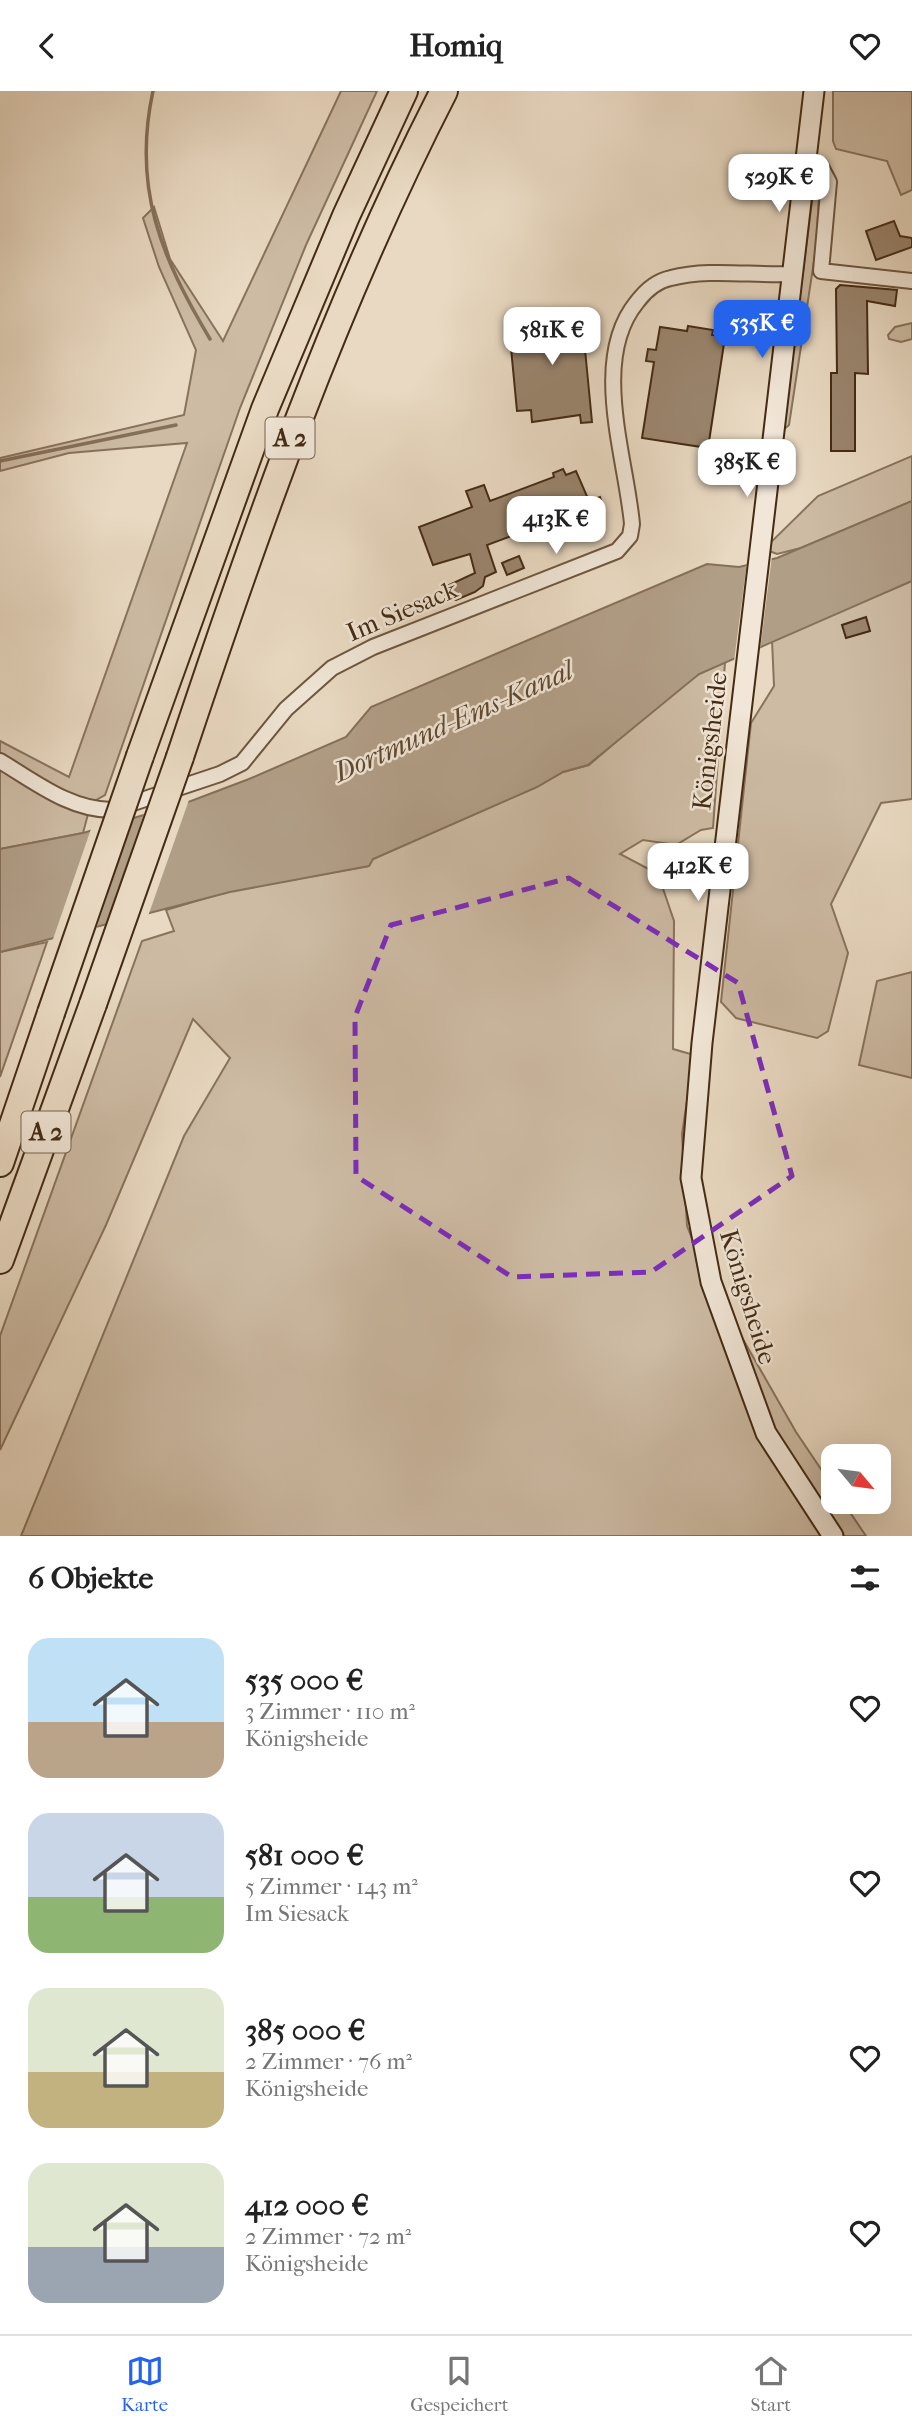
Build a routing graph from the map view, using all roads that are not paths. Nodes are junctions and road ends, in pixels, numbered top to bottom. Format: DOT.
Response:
graph roads {
  1 [pos="404,91"];
  2 [pos="444,91"];
  3 [pos="814,91"];
  4 [pos="806,158"];
  5 [pos="793,274"];
  6 [pos="912,281"];
  7 [pos="0,761"];
  8 [pos="0,1163"];
  9 [pos="0,1261"];
  10 [pos="834,1536"];
  1 -- 8 [label="highway, A 2, bridge"];
  2 -- 9 [label="highway, A 2, bridge"];
  3 -- 4 [label="main road, Königsheide"];
  4 -- 5 [label="main road, Königsheide"];
  4 -- 6 [label="street"];
  5 -- 7 [label="street, Im Siesack"];
  5 -- 10 [label="main road, Königsheide"];
}
